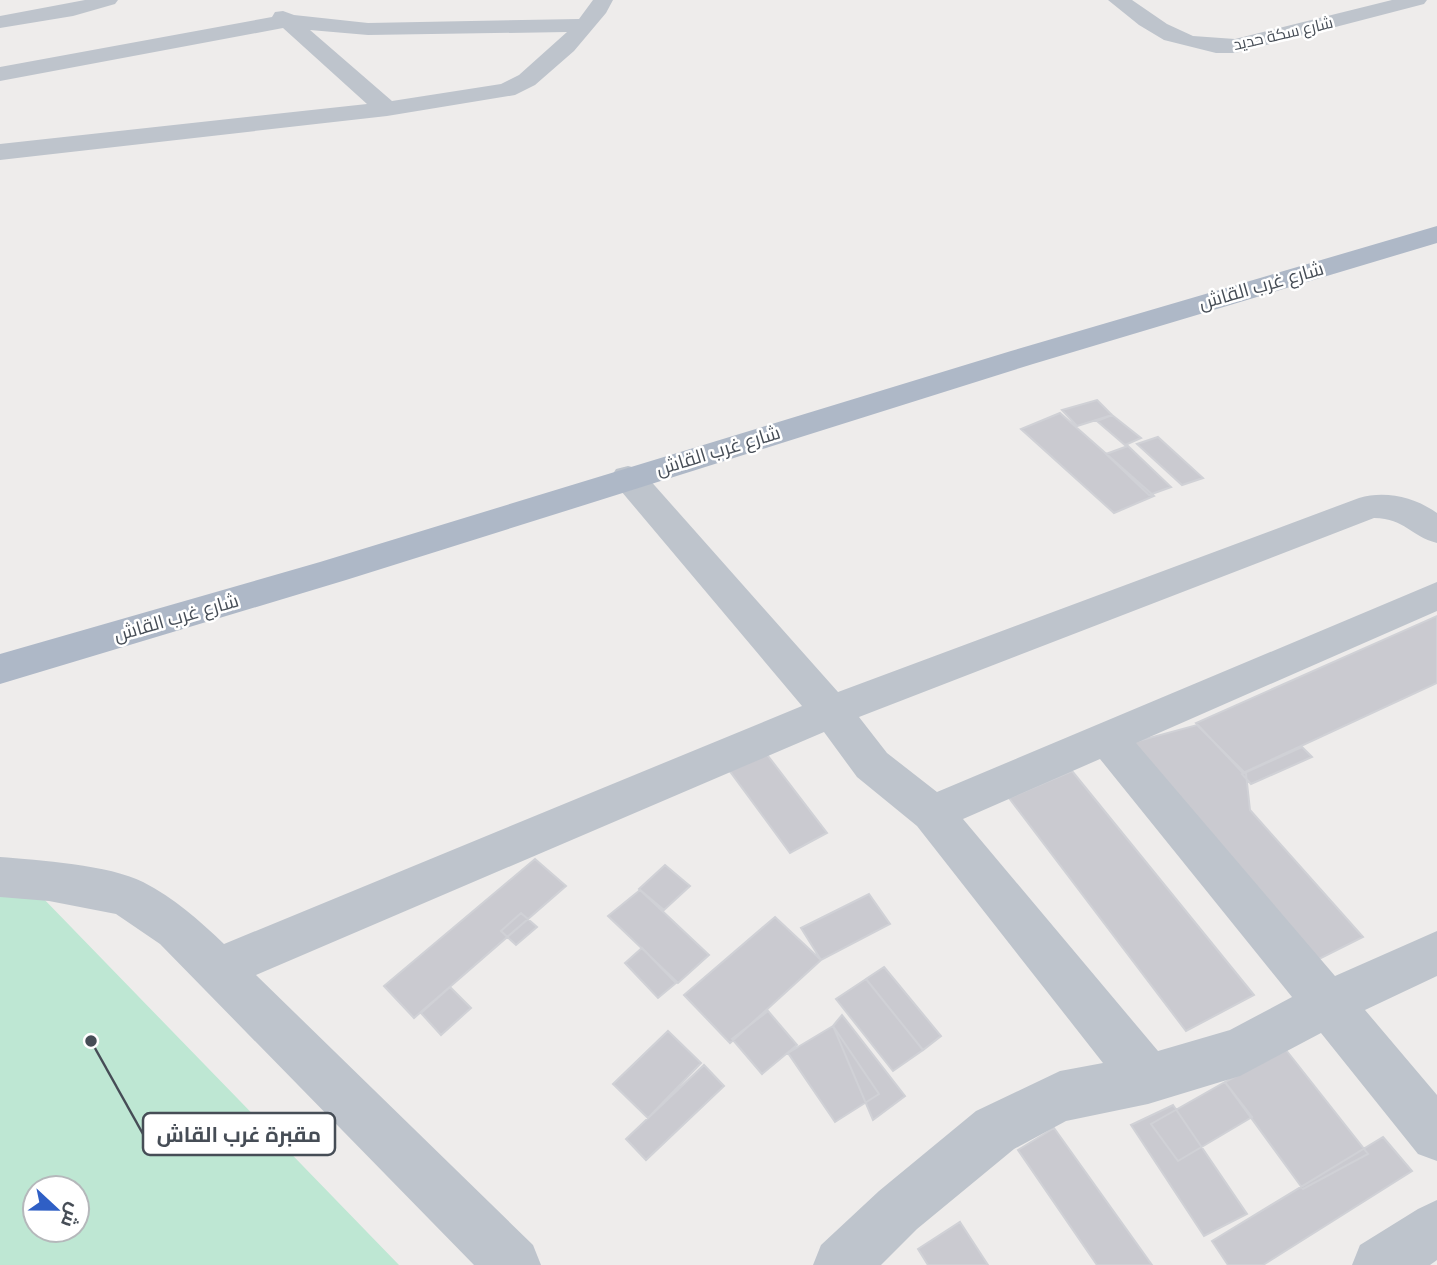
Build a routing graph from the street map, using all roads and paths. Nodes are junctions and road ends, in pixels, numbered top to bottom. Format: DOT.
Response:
graph roads {
  1 [pos="108,0"];
  2 [pos="273,0"];
  3 [pos="603,0"];
  4 [pos="1118,0"];
  5 [pos="1416,0"];
  6 [pos="72,5"];
  7 [pos="286,21"];
  8 [pos="0,22"];
  9 [pos="586,25"];
  10 [pos="91,58"];
  11 [pos="0,74"];
  12 [pos="387,109"];
  13 [pos="1,146"];
  14 [pos="1437,234"];
  15 [pos="628,477"];
  16 [pos="1437,531"];
  17 [pos="1437,596"];
  18 [pos="0,669"];
  19 [pos="831,711"];
  20 [pos="1106,737"];
  21 [pos="932,813"];
  22 [pos="0,877"];
  23 [pos="1437,953"];
  24 [pos="216,969"];
  25 [pos="1326,1004"];
  26 [pos="1148,1079"];
  27 [pos="1437,1135"];
  28 [pos="1437,1228"];
  29 [pos="513,1265"];
  30 [pos="841,1265"];
  31 [pos="1380,1265"];
  1 -- 6 [label="street"];
  2 -- 7 [label="street"];
  3 -- 9 [label="street"];
  4 -- 5 [label="street, شارع سكة حديد"];
  6 -- 8 [label="street"];
  6 -- 10 [label="street"];
  7 -- 9 [label="street"];
  7 -- 10 [label="street"];
  7 -- 12 [label="street"];
  9 -- 12 [label="street"];
  10 -- 11 [label="street"];
  12 -- 13 [label="street"];
  14 -- 15 [label="main road, شارع غرب القاش"];
  15 -- 18 [label="main road, شارع غرب القاش"];
  15 -- 19 [label="street"];
  16 -- 19 [label="street"];
  17 -- 20 [label="street"];
  19 -- 21 [label="street"];
  19 -- 24 [label="street"];
  20 -- 21 [label="street"];
  20 -- 25 [label="street"];
  21 -- 26 [label="street"];
  22 -- 24 [label="street"];
  23 -- 25 [label="street"];
  24 -- 29 [label="street"];
  25 -- 26 [label="street"];
  25 -- 27 [label="street"];
  26 -- 30 [label="street"];
  28 -- 31 [label="street"];
}
